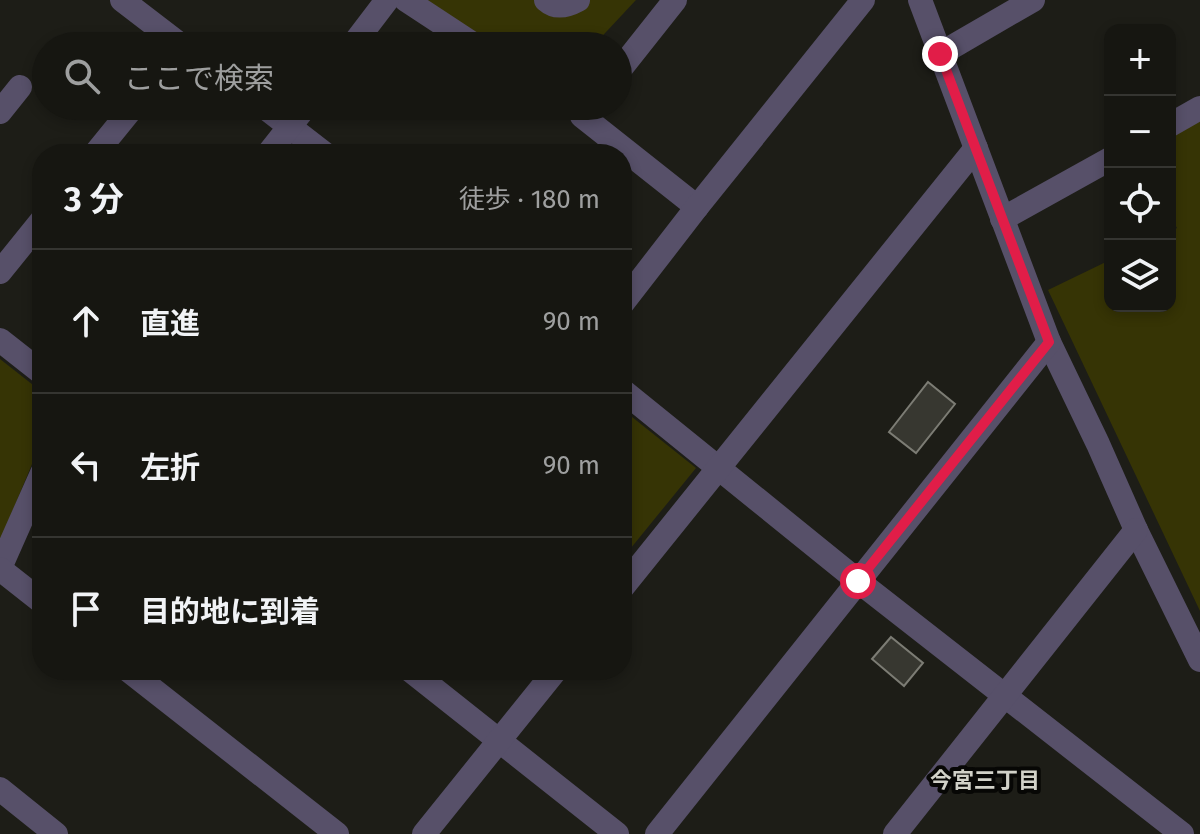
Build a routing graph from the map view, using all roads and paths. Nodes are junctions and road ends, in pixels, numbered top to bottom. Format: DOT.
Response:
graph roads {
  1 [pos="122,0"];
  2 [pos="387,0"];
  3 [pos="406,0"];
  4 [pos="546,0"];
  5 [pos="578,0"];
  6 [pos="675,0"];
  7 [pos="863,0"];
  8 [pos="920,0"];
  9 [pos="1033,0"];
  10 [pos="164,32"];
  11 [pos="363,32"];
  12 [pos="455,32"];
  13 [pos="632,54"];
  14 [pos="940,54"];
  15 [pos="20,87"];
  16 [pos="1200,108"];
  17 [pos="0,112"];
  18 [pos="123,120"];
  19 [pos="281,120"];
  20 [pos="295,120"];
  21 [pos="593,120"];
  22 [pos="1176,122"];
  23 [pos="290,127"];
  24 [pos="103,144"];
  25 [pos="276,144"];
  26 [pos="312,144"];
  27 [pos="622,144"];
  28 [pos="976,148"];
  29 [pos="632,153"];
  30 [pos="1104,162"];
  31 [pos="697,207"];
  32 [pos="1002,219"];
  33 [pos="32,232"];
  34 [pos="0,272"];
  35 [pos="632,291"];
  36 [pos="1049,342"];
  37 [pos="1,344"];
  38 [pos="32,366"];
  39 [pos="632,398"];
  40 [pos="719,468"];
  41 [pos="32,496"];
  42 [pos="1136,530"];
  43 [pos="0,569"];
  44 [pos="632,576"];
  45 [pos="858,581"];
  46 [pos="32,594"];
  47 [pos="1200,660"];
  48 [pos="141,680"];
  49 [pos="423,680"];
  50 [pos="548,680"];
  51 [pos="1005,695"];
  52 [pos="499,740"];
  53 [pos="0,789"];
  54 [pos="56,834"];
  55 [pos="337,834"];
  56 [pos="424,834"];
  57 [pos="617,834"];
  58 [pos="657,834"];
  59 [pos="896,834"];
  60 [pos="1182,834"];
  1 -- 10 [label="street"];
  2 -- 11 [label="street"];
  3 -- 12 [label="street"];
  4 -- 5 [label="street"];
  6 -- 13 [label="street"];
  7 -- 31 [label="street"];
  8 -- 14 [label="street"];
  9 -- 14 [label="street"];
  14 -- 28 [label="street"];
  15 -- 17 [label="street"];
  16 -- 22 [label="street"];
  18 -- 24 [label="street"];
  19 -- 23 [label="street"];
  20 -- 23 [label="street"];
  21 -- 27 [label="street"];
  23 -- 25 [label="street"];
  23 -- 26 [label="street"];
  28 -- 32 [label="street"];
  28 -- 40 [label="street"];
  29 -- 31 [label="street"];
  30 -- 32 [label="street"];
  31 -- 35 [label="street"];
  32 -- 36 [label="street"];
  33 -- 34 [label="street"];
  36 -- 42 [label="street"];
  36 -- 45 [label="street"];
  37 -- 38 [label="street"];
  39 -- 40 [label="street"];
  40 -- 44 [label="street"];
  40 -- 45 [label="street"];
  41 -- 43 [label="street"];
  42 -- 47 [label="street"];
  42 -- 51 [label="street"];
  43 -- 46 [label="street"];
  45 -- 51 [label="street"];
  45 -- 58 [label="street"];
  48 -- 55 [label="street"];
  49 -- 52 [label="street"];
  50 -- 52 [label="street"];
  51 -- 59 [label="street"];
  51 -- 60 [label="street"];
  52 -- 56 [label="street"];
  52 -- 57 [label="street"];
  53 -- 54 [label="street"];
}
